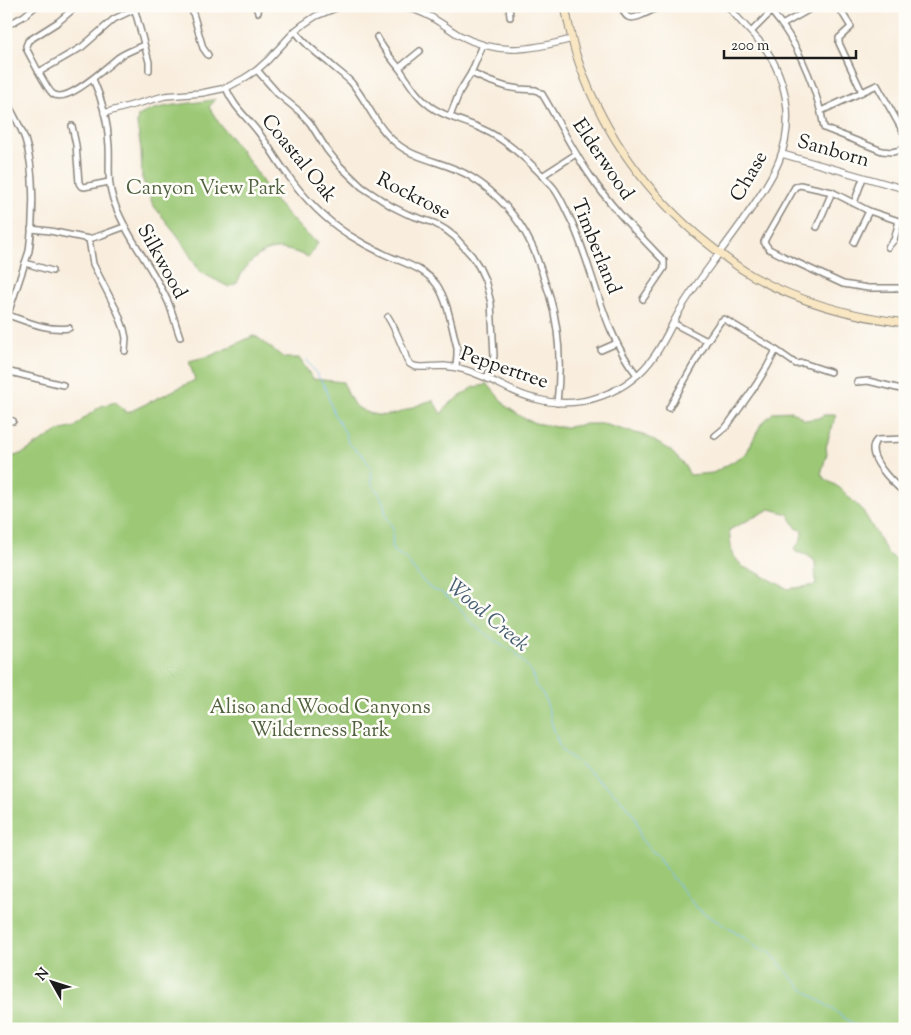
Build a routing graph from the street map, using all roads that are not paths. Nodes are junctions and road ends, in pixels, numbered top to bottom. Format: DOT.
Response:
graph roads {
  1 [pos="36,6"];
  2 [pos="77,6"];
  3 [pos="192,6"];
  4 [pos="341,6"];
  5 [pos="404,6"];
  6 [pos="509,6"];
  7 [pos="565,6"];
  8 [pos="622,6"];
  9 [pos="660,6"];
  10 [pos="728,6"];
  11 [pos="768,6"];
  12 [pos="815,6"];
  13 [pos="838,6"];
  14 [pos="134,8"];
  15 [pos="771,12"];
  16 [pos="510,17"];
  17 [pos="782,25"];
  18 [pos="6,26"];
  19 [pos="295,31"];
  20 [pos="751,32"];
  21 [pos="377,38"];
  22 [pos="572,38"];
  23 [pos="144,45"];
  24 [pos="483,46"];
  25 [pos="420,51"];
  26 [pos="208,54"];
  27 [pos="399,68"];
  28 [pos="149,70"];
  29 [pos="257,70"];
  30 [pos="39,72"];
  31 [pos="471,73"];
  32 [pos="93,79"];
  33 [pos="226,88"];
  34 [pos="862,92"];
  35 [pos="6,101"];
  36 [pos="821,111"];
  37 [pos="104,113"];
  38 [pos="450,116"];
  39 [pos="72,126"];
  40 [pos="905,135"];
  41 [pos="905,149"];
  42 [pos="576,154"];
  43 [pos="782,154"];
  44 [pos="542,176"];
  45 [pos="863,178"];
  46 [pos="109,182"];
  47 [pos="905,189"];
  48 [pos="832,192"];
  49 [pos="854,203"];
  50 [pos="869,211"];
  51 [pos="902,222"];
  52 [pos="124,226"];
  53 [pos="817,227"];
  54 [pos="31,229"];
  55 [pos="89,239"];
  56 [pos="854,242"];
  57 [pos="888,247"];
  58 [pos="719,254"];
  59 [pos="25,263"];
  60 [pos="52,271"];
  61 [pos="905,288"];
  62 [pos="643,299"];
  63 [pos="388,317"];
  64 [pos="7,318"];
  65 [pos="673,322"];
  66 [pos="905,323"];
  67 [pos="70,328"];
  68 [pos="180,337"];
  69 [pos="707,342"];
  70 [pos="617,343"];
  71 [pos="601,350"];
  72 [pos="776,350"];
  73 [pos="125,351"];
  74 [pos="456,367"];
  75 [pos="6,371"];
  76 [pos="830,372"];
  77 [pos="637,375"];
  78 [pos="487,378"];
  79 [pos="857,382"];
  80 [pos="63,385"];
  81 [pos="905,390"];
  82 [pos="557,403"];
  83 [pos="669,408"];
  84 [pos="6,419"];
  85 [pos="12,421"];
  86 [pos="715,436"];
  87 [pos="905,439"];
  88 [pos="905,493"];
  1 -- 18 [label="street"];
  2 -- 30 [label="street"];
  3 -- 26 [label="street"];
  4 -- 19 [label="street"];
  5 -- 24 [label="street"];
  6 -- 16 [label="street"];
  7 -- 22 [label="main road"];
  8 -- 9 [label="street"];
  10 -- 20 [label="street, Chase"];
  11 -- 15 [label="street"];
  12 -- 17 [label="street"];
  13 -- 34 [label="street"];
  14 -- 23 [label="street"];
  14 -- 30 [label="street"];
  15 -- 17 [label="street"];
  15 -- 20 [label="street"];
  17 -- 36 [label="street"];
  19 -- 29 [label="street"];
  19 -- 82 [label="street"];
  20 -- 43 [label="street, Chase"];
  21 -- 27 [label="street, Timberland"];
  22 -- 24 [label="street"];
  22 -- 58 [label="main road"];
  23 -- 28 [label="street"];
  23 -- 32 [label="street"];
  24 -- 31 [label="street"];
  25 -- 27 [label="street"];
  27 -- 38 [label="street, Timberland"];
  29 -- 33 [label="street"];
  29 -- 78 [label="street, Rockrose"];
  30 -- 32 [label="street"];
  31 -- 38 [label="street"];
  31 -- 42 [label="street, Elderwood"];
  32 -- 37 [label="street, Silkwood"];
  33 -- 37 [label="street"];
  33 -- 74 [label="street, Coastal Oak"];
  34 -- 36 [label="street"];
  34 -- 40 [label="street"];
  35 -- 54 [label="street"];
  36 -- 41 [label="street"];
  37 -- 46 [label="street, Silkwood"];
  38 -- 44 [label="street, Timberland"];
  39 -- 46 [label="street"];
  42 -- 44 [label="street"];
  42 -- 62 [label="street, Elderwood"];
  43 -- 45 [label="street, Sanborn"];
  43 -- 58 [label="street, Chase"];
  44 -- 70 [label="street, Timberland"];
  45 -- 47 [label="street, Sanborn"];
  45 -- 49 [label="street"];
  46 -- 52 [label="street, Silkwood"];
  48 -- 49 [label="street"];
  48 -- 53 [label="street"];
  48 -- 61 [label="street"];
  49 -- 50 [label="street"];
  50 -- 51 [label="street"];
  50 -- 56 [label="street"];
  51 -- 57 [label="street"];
  52 -- 55 [label="street"];
  52 -- 68 [label="street, Silkwood"];
  54 -- 55 [label="street"];
  54 -- 59 [label="street"];
  55 -- 73 [label="street"];
  58 -- 65 [label="street, Peppertree"];
  58 -- 66 [label="main road"];
  59 -- 60 [label="street"];
  59 -- 64 [label="street"];
  63 -- 74 [label="street, Peppertree"];
  64 -- 67 [label="street"];
  65 -- 69 [label="street"];
  65 -- 77 [label="street, Peppertree"];
  69 -- 72 [label="street"];
  69 -- 83 [label="street"];
  70 -- 71 [label="street"];
  70 -- 77 [label="street, Timberland"];
  72 -- 76 [label="street"];
  72 -- 86 [label="street"];
  74 -- 78 [label="street, Peppertree"];
  75 -- 80 [label="street"];
  77 -- 82 [label="street, Peppertree"];
  78 -- 82 [label="street, Peppertree"];
  79 -- 81 [label="street"];
  84 -- 85 [label="street"];
  87 -- 88 [label="street"];
}
